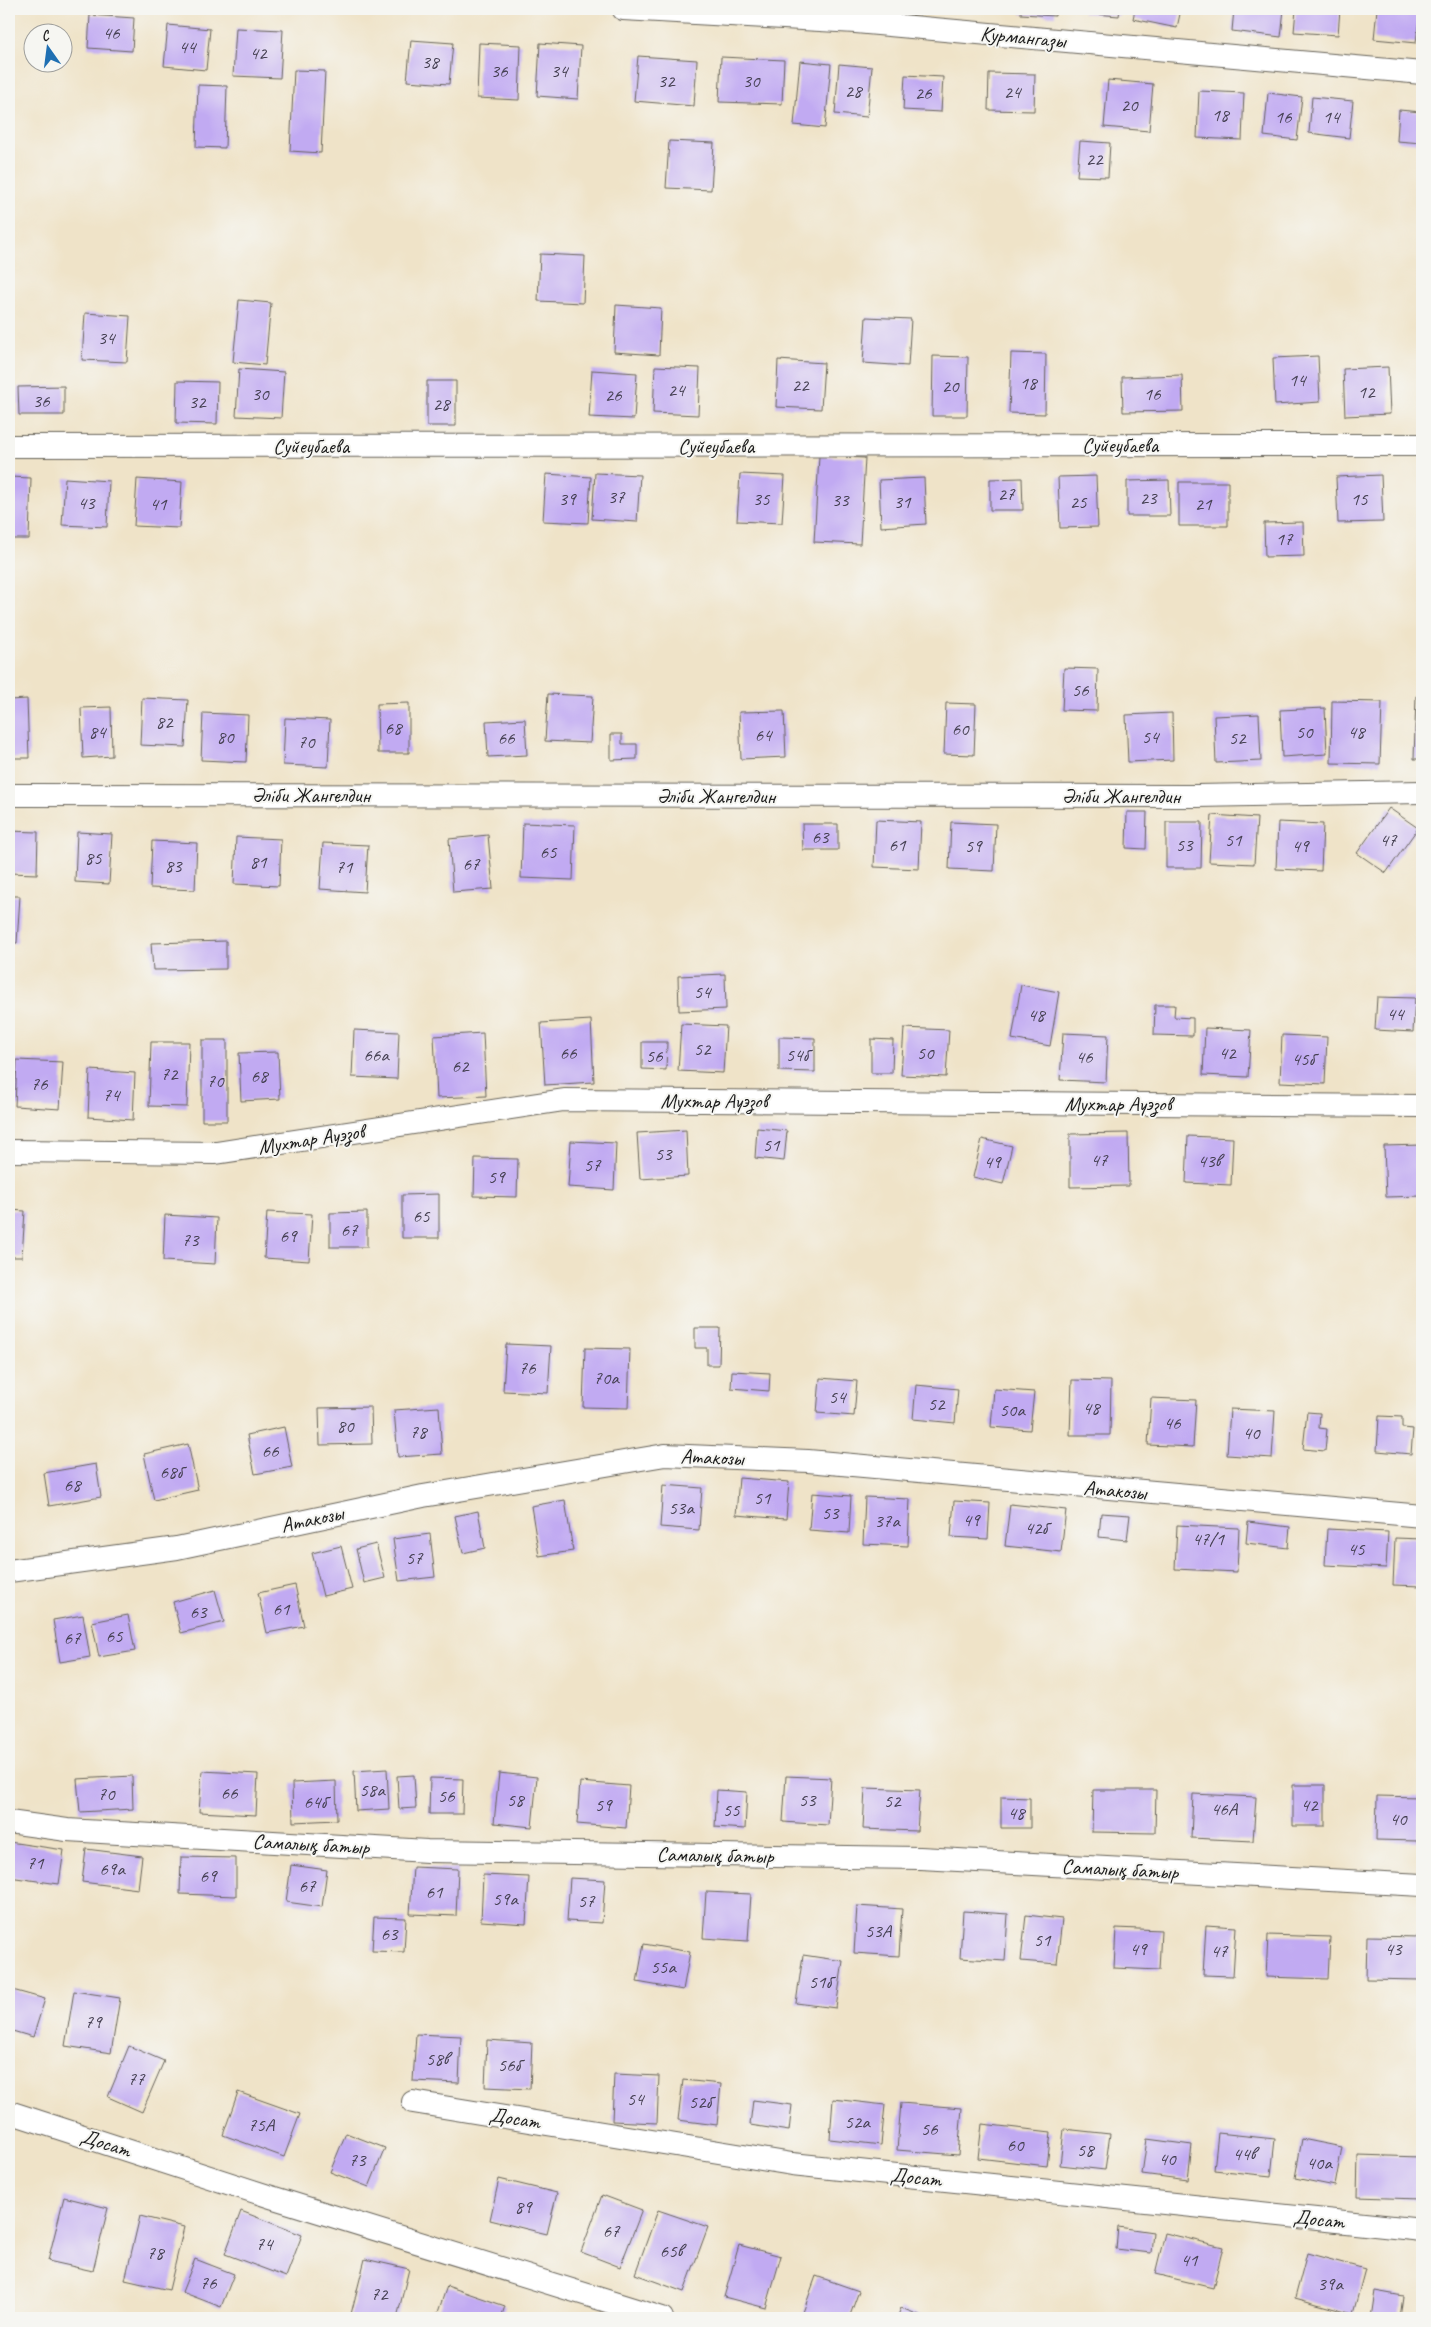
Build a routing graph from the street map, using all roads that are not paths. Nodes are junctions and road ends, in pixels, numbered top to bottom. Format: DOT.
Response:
graph roads {
  1 [pos="624,9"];
  2 [pos="1422,72"];
  3 [pos="1422,445"];
  4 [pos="9,446"];
  5 [pos="1422,792"];
  6 [pos="9,795"];
  7 [pos="1422,1106"];
  8 [pos="9,1151"];
  9 [pos="1422,1516"];
  10 [pos="9,1571"];
  11 [pos="9,1822"];
  12 [pos="1422,1885"];
  13 [pos="412,2102"];
  14 [pos="9,2112"];
  15 [pos="1422,2230"];
  16 [pos="662,2318"];
  1 -- 2 [label="street, Курмангазы"];
  3 -- 4 [label="street, Суйеубаева"];
  5 -- 6 [label="street, Әліби Жангелдин"];
  7 -- 8 [label="street, Мухтар Ауэзов"];
  9 -- 10 [label="street, Атакозы"];
  11 -- 12 [label="street, Самалық батыр"];
  13 -- 15 [label="street, Досат"];
  14 -- 16 [label="street, Досат"];
}
